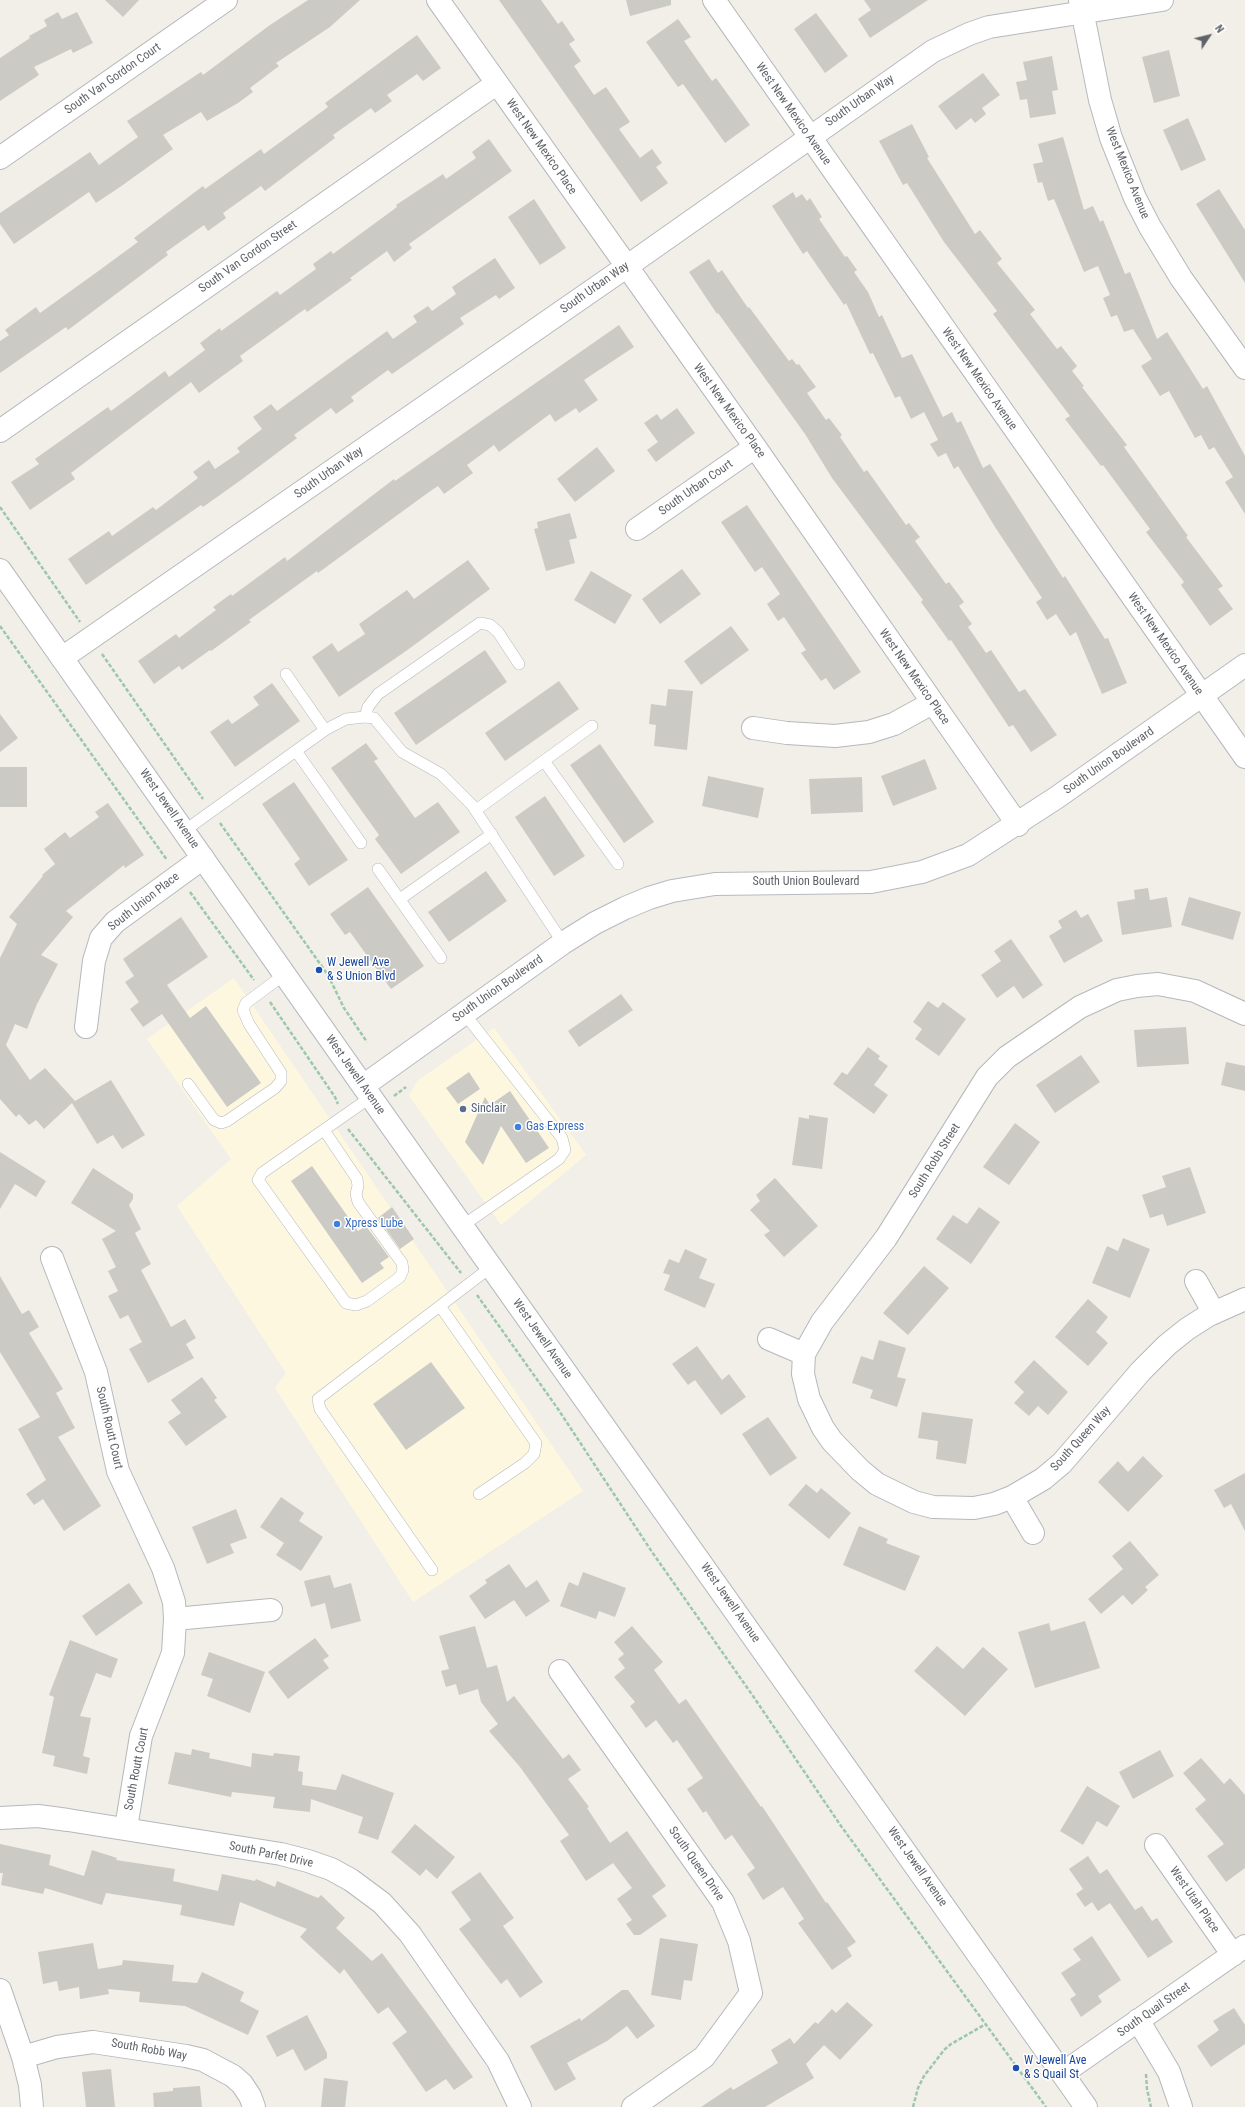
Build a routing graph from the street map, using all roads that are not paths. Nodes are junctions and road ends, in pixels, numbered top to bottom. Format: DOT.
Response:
graph roads {
  1 [pos="226,0"];
  2 [pos="438,0"];
  3 [pos="714,0"];
  4 [pos="1162,0"];
  5 [pos="1081,6"];
  6 [pos="496,84"];
  7 [pos="809,137"];
  8 [pos="0,158"];
  9 [pos="626,267"];
  10 [pos="1245,368"];
  11 [pos="0,431"];
  12 [pos="756,448"];
  13 [pos="638,530"];
  14 [pos="0,570"];
  15 [pos="62,658"];
  16 [pos="519,664"];
  17 [pos="1245,665"];
  18 [pos="286,674"];
  19 [pos="1201,695"];
  20 [pos="932,703"];
  21 [pos="365,717"];
  22 [pos="592,726"];
  23 [pos="753,728"];
  24 [pos="325,730"];
  25 [pos="296,751"];
  26 [pos="1245,758"];
  27 [pos="544,761"];
  28 [pos="476,810"];
  29 [pos="1018,825"];
  30 [pos="184,831"];
  31 [pos="492,834"];
  32 [pos="361,843"];
  33 [pos="203,858"];
  34 [pos="618,864"];
  35 [pos="378,869"];
  36 [pos="400,900"];
  37 [pos="563,943"];
  38 [pos="441,958"];
  39 [pos="285,974"];
  40 [pos="464,1013"];
  41 [pos="1245,1014"];
  42 [pos="86,1027"];
  43 [pos="188,1084"];
  44 [pos="367,1091"];
  45 [pos="324,1130"];
  46 [pos="462,1226"];
  47 [pos="52,1258"];
  48 [pos="492,1267"];
  49 [pos="1196,1281"];
  50 [pos="1245,1299"];
  51 [pos="440,1306"];
  52 [pos="1214,1313"];
  53 [pos="769,1340"];
  54 [pos="804,1354"];
  55 [pos="877,1484"];
  56 [pos="480,1494"];
  57 [pos="1012,1497"];
  58 [pos="1032,1533"];
  59 [pos="432,1570"];
  60 [pos="271,1610"];
  61 [pos="175,1619"];
  62 [pos="560,1671"];
  63 [pos="0,1818"];
  64 [pos="126,1828"];
  65 [pos="1156,1845"];
  66 [pos="1239,1951"];
  67 [pos="0,1990"];
  68 [pos="1138,2020"];
  69 [pos="23,2057"];
  70 [pos="1062,2073"];
  71 [pos="32,2107"];
  72 [pos="254,2107"];
  73 [pos="520,2107"];
  74 [pos="633,2107"];
  75 [pos="1086,2107"];
  76 [pos="1181,2107"];
  1 -- 8 [label="street, South Van Gordon Court"];
  2 -- 6 [label="street, West New Mexico Place"];
  3 -- 7 [label="street, West New Mexico Avenue"];
  4 -- 5 [label="street, South Urban Way"];
  5 -- 7 [label="street, South Urban Way"];
  5 -- 10 [label="street, West Mexico Avenue"];
  6 -- 9 [label="street, West New Mexico Place"];
  6 -- 11 [label="street, South Van Gordon Street"];
  7 -- 9 [label="street, South Urban Way"];
  7 -- 19 [label="street, West New Mexico Avenue"];
  9 -- 12 [label="street, West New Mexico Place"];
  9 -- 15 [label="street, South Urban Way"];
  12 -- 13 [label="street, South Urban Court"];
  12 -- 20 [label="street, West New Mexico Place"];
  14 -- 15 [label="street, West Jewell Avenue"];
  15 -- 30 [label="street, West Jewell Avenue"];
  16 -- 21 [label="lane"];
  17 -- 19 [label="street, South Union Boulevard"];
  18 -- 24 [label="lane"];
  19 -- 26 [label="street, West New Mexico Avenue"];
  19 -- 29 [label="street, South Union Boulevard"];
  20 -- 23 [label="street"];
  20 -- 29 [label="street, West New Mexico Place"];
  21 -- 24 [label="lane"];
  21 -- 28 [label="lane"];
  22 -- 27 [label="lane"];
  24 -- 25 [label="lane"];
  25 -- 30 [label="lane"];
  25 -- 32 [label="lane"];
  27 -- 28 [label="lane"];
  27 -- 34 [label="lane"];
  28 -- 31 [label="lane"];
  29 -- 37 [label="street, South Union Boulevard"];
  30 -- 33 [label="street, West Jewell Avenue"];
  31 -- 36 [label="lane"];
  31 -- 37 [label="lane"];
  33 -- 39 [label="street, West Jewell Avenue"];
  33 -- 42 [label="street, South Union Place"];
  35 -- 36 [label="lane"];
  36 -- 38 [label="lane"];
  37 -- 40 [label="street, South Union Boulevard"];
  39 -- 43 [label="lane"];
  39 -- 44 [label="street, West Jewell Avenue"];
  40 -- 44 [label="street, South Union Boulevard"];
  40 -- 46 [label="lane"];
  41 -- 54 [label="street, South Robb Street"];
  44 -- 45 [label="lane"];
  44 -- 46 [label="street, West Jewell Avenue"];
  45 -- 45 [label="lane"];
  46 -- 48 [label="street, West Jewell Avenue"];
  47 -- 61 [label="street, South Routt Court"];
  48 -- 51 [label="lane"];
  48 -- 70 [label="street, West Jewell Avenue"];
  49 -- 52 [label="street"];
  50 -- 52 [label="street, South Queen Way"];
  51 -- 56 [label="lane"];
  51 -- 59 [label="lane"];
  52 -- 57 [label="street, South Queen Way"];
  53 -- 54 [label="street"];
  54 -- 55 [label="street, South Robb Street"];
  55 -- 57 [label="street, South Queen Way"];
  57 -- 58 [label="street"];
  60 -- 61 [label="street"];
  61 -- 64 [label="street, South Routt Court"];
  62 -- 74 [label="street, South Queen Drive"];
  63 -- 64 [label="street, South Parfet Drive"];
  64 -- 73 [label="street, South Parfet Drive"];
  65 -- 66 [label="street, West Utah Place"];
  66 -- 68 [label="street, South Quail Street"];
  67 -- 69 [label="street"];
  68 -- 70 [label="street, South Quail Street"];
  68 -- 76 [label="street"];
  69 -- 71 [label="street"];
  69 -- 72 [label="street, South Robb Way"];
  70 -- 75 [label="street, West Jewell Avenue"];
}
